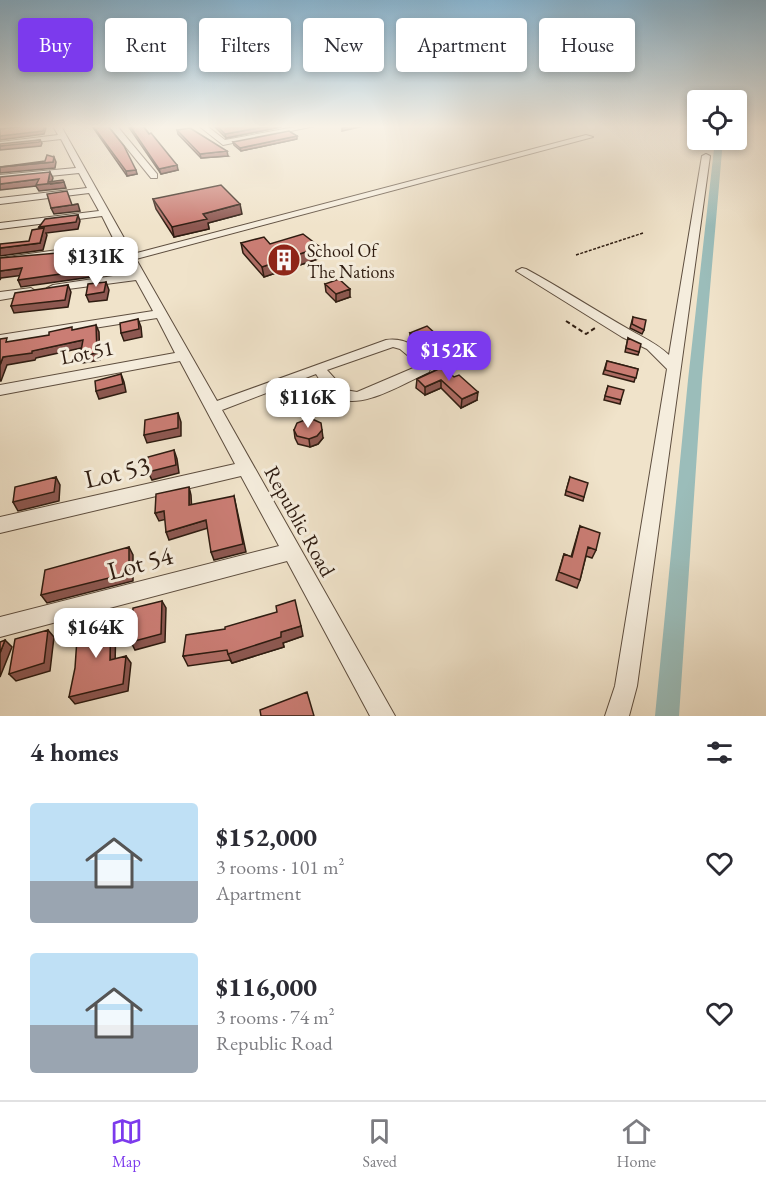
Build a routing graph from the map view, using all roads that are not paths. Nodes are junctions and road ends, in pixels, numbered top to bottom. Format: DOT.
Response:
graph roads {
  1 [pos="75,159"];
  2 [pos="141,159"];
  3 [pos="504,159"];
  4 [pos="706,159"];
  5 [pos="81,170"];
  6 [pos="154,176"];
  7 [pos="0,178"];
  8 [pos="92,190"];
  9 [pos="0,201"];
  10 [pos="104,213"];
  11 [pos="0,226"];
  12 [pos="120,244"];
  13 [pos="129,258"];
  14 [pos="0,261"];
  15 [pos="522,271"];
  16 [pos="138,276"];
  17 [pos="0,296"];
  18 [pos="159,314"];
  19 [pos="0,339"];
  20 [pos="183,356"];
  21 [pos="319,368"];
  22 [pos="675,369"];
  23 [pos="0,390"];
  24 [pos="212,408"];
  25 [pos="246,468"];
  26 [pos="0,525"];
  27 [pos="293,552"];
  28 [pos="0,627"];
  29 [pos="383,716"];
  30 [pos="617,716"];
  1 -- 5 [label="street, Republic Road"];
  2 -- 6 [label="street"];
  3 -- 13 [label="street"];
  4 -- 22 [label="street"];
  5 -- 7 [label="street"];
  5 -- 8 [label="street, Republic Road"];
  8 -- 9 [label="street"];
  8 -- 10 [label="street, Republic Road"];
  10 -- 11 [label="street"];
  10 -- 12 [label="street, Republic Road"];
  12 -- 13 [label="street, Republic Road"];
  12 -- 14 [label="street"];
  13 -- 16 [label="street, Republic Road"];
  15 -- 22 [label="street"];
  16 -- 17 [label="street"];
  16 -- 18 [label="street, Republic Road"];
  18 -- 19 [label="street"];
  18 -- 20 [label="street, Republic Road"];
  20 -- 23 [label="street, Lot 51"];
  20 -- 24 [label="street, Republic Road"];
  21 -- 21 [label="street"];
  21 -- 24 [label="street"];
  22 -- 30 [label="street"];
  24 -- 25 [label="street, Republic Road"];
  25 -- 26 [label="street, Lot 53"];
  25 -- 27 [label="street, Republic Road"];
  27 -- 28 [label="street, Lot 54"];
  27 -- 29 [label="street, Republic Road"];
}
